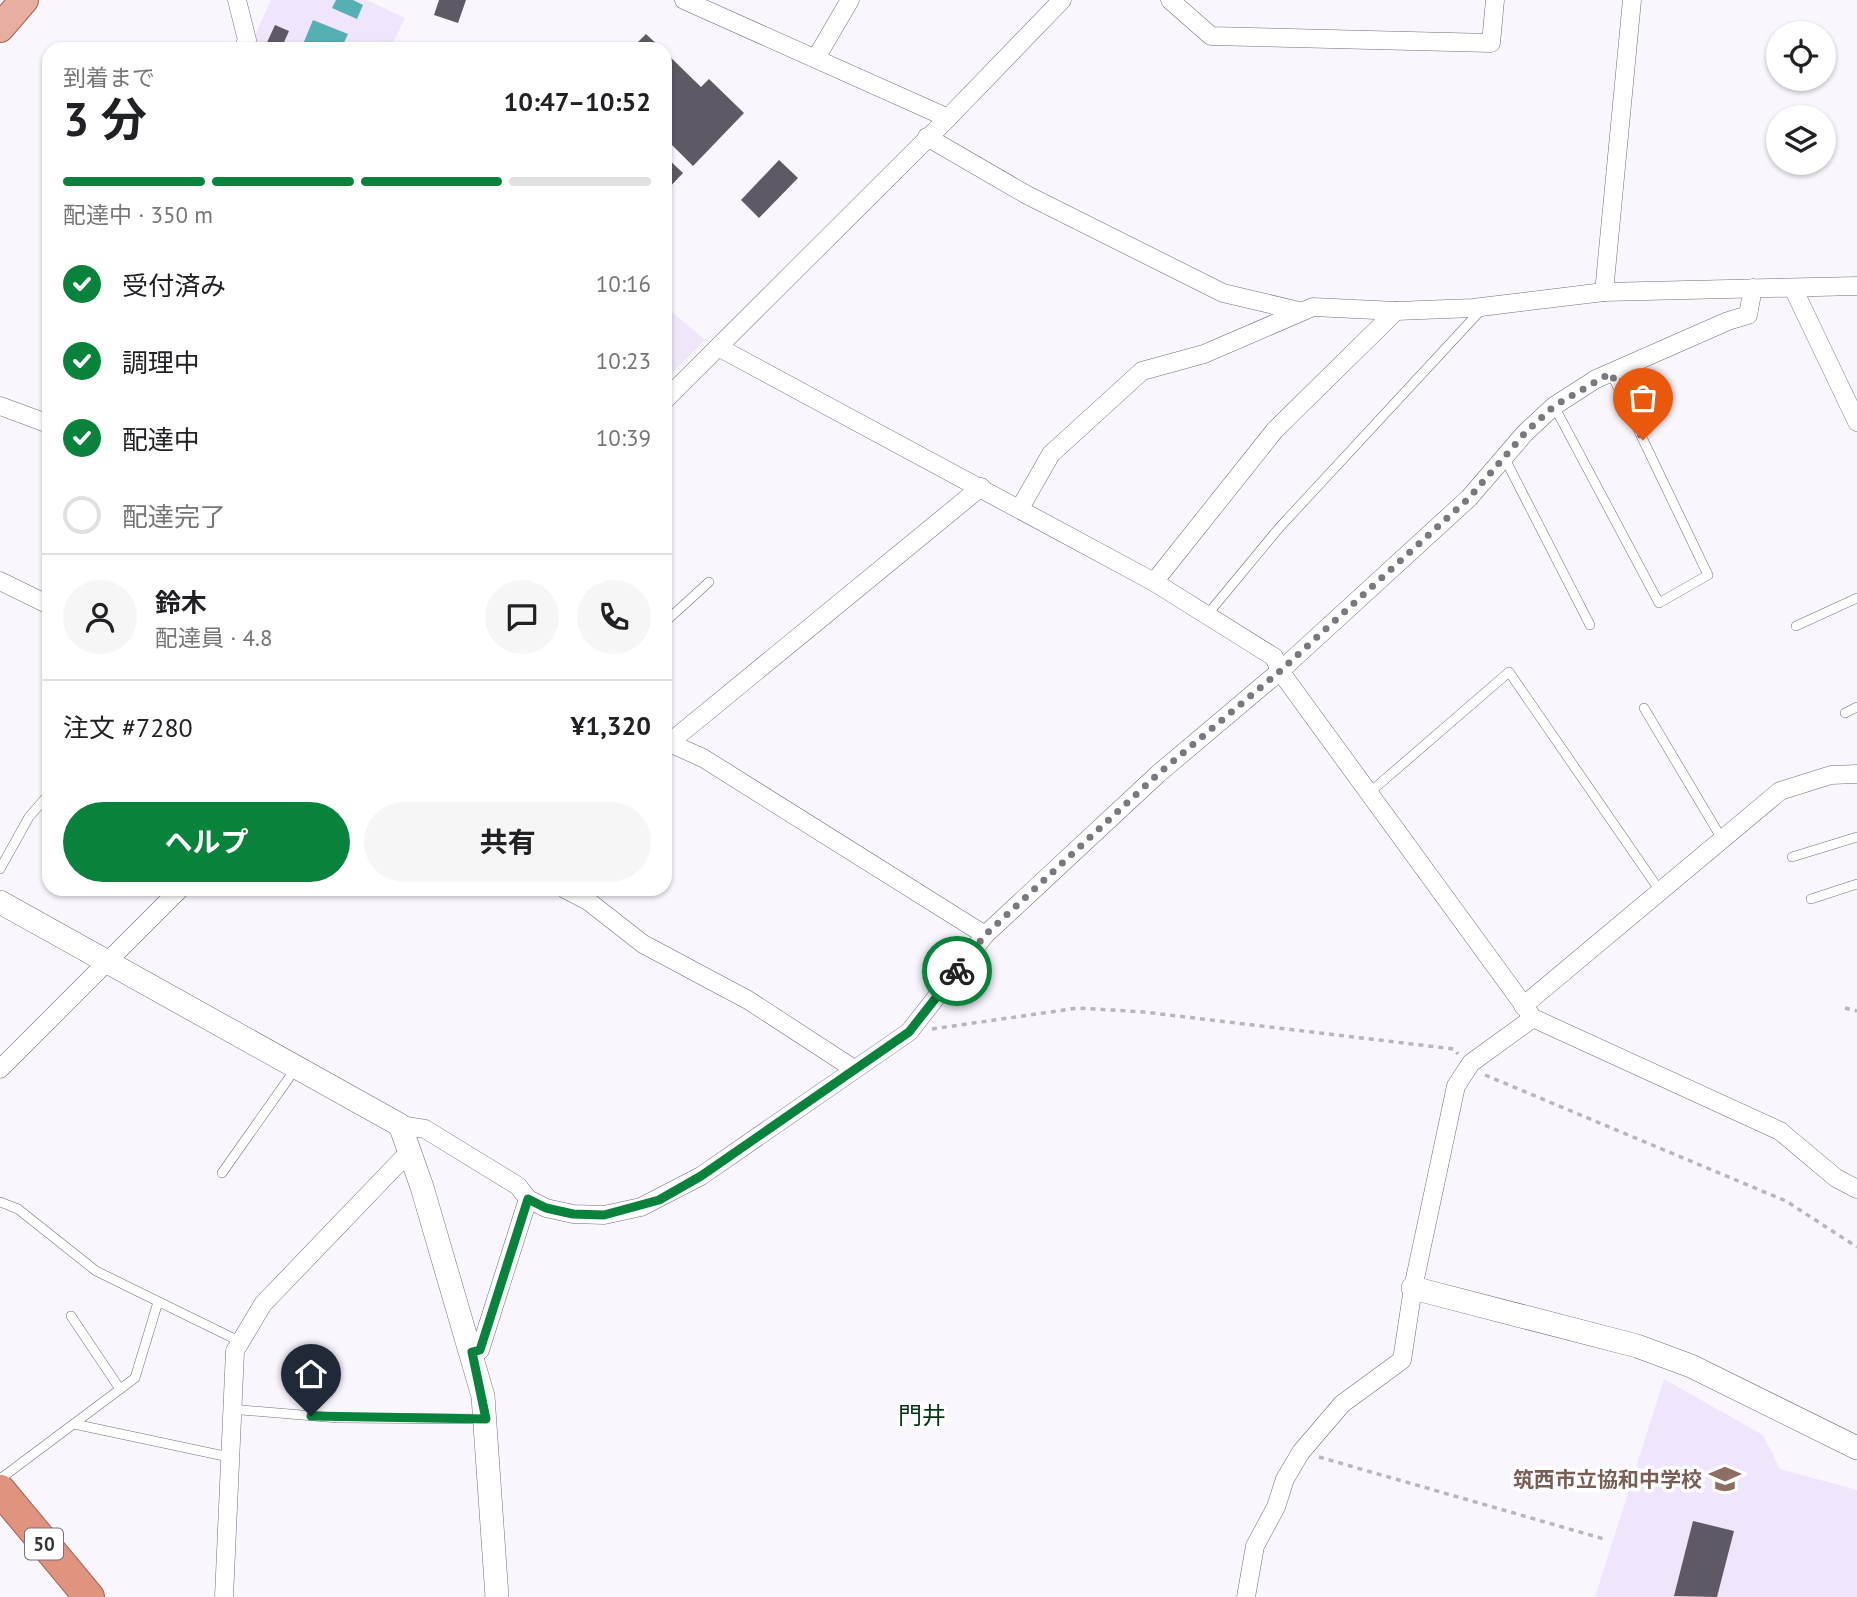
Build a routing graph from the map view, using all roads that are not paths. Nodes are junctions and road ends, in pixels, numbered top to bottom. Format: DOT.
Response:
graph roads {
  1 [pos="237,0"];
  2 [pos="684,0"];
  3 [pos="850,0"];
  4 [pos="1062,0"];
  5 [pos="1170,0"];
  6 [pos="1495,0"];
  7 [pos="1632,0"];
  8 [pos="20,1"];
  9 [pos="0,28"];
  10 [pos="246,42"];
  11 [pos="817,58"];
  12 [pos="948,118"];
  13 [pos="927,137"];
  14 [pos="1857,286"];
  15 [pos="1753,288"];
  16 [pos="1793,288"];
  17 [pos="1604,292"];
  18 [pos="1484,306"];
  19 [pos="1299,311"];
  20 [pos="1396,311"];
  21 [pos="718,347"];
  22 [pos="1611,373"];
  23 [pos="672,393"];
  24 [pos="0,406"];
  25 [pos="1554,406"];
  26 [pos="42,421"];
  27 [pos="1857,422"];
  28 [pos="1504,457"];
  29 [pos="981,487"];
  30 [pos="1020,508"];
  31 [pos="0,581"];
  32 [pos="709,582"];
  33 [pos="1154,582"];
  34 [pos="1857,598"];
  35 [pos="42,602"];
  36 [pos="1207,615"];
  37 [pos="672,616"];
  38 [pos="1590,625"];
  39 [pos="1796,626"];
  40 [pos="1280,671"];
  41 [pos="1857,707"];
  42 [pos="1644,708"];
  43 [pos="1845,713"];
  44 [pos="672,738"];
  45 [pos="672,744"];
  46 [pos="1857,774"];
  47 [pos="1369,793"];
  48 [pos="42,802"];
  49 [pos="1857,836"];
  50 [pos="1722,839"];
  51 [pos="1792,857"];
  52 [pos="0,869"];
  53 [pos="1857,884"];
  54 [pos="1660,891"];
  55 [pos="173,896"];
  56 [pos="578,896"];
  57 [pos="1811,899"];
  58 [pos="0,902"];
  59 [pos="985,935"];
  60 [pos="108,960"];
  61 [pos="1528,1012"];
  62 [pos="297,1066"];
  63 [pos="0,1069"];
  64 [pos="854,1069"];
  65 [pos="400,1125"];
  66 [pos="410,1151"];
  67 [pos="222,1173"];
  68 [pos="1857,1189"];
  69 [pos="528,1199"];
  70 [pos="0,1202"];
  71 [pos="1413,1288"];
  72 [pos="158,1302"];
  73 [pos="71,1316"];
  74 [pos="239,1341"];
  75 [pos="472,1352"];
  76 [pos="120,1389"];
  77 [pos="230,1409"];
  78 [pos="486,1419"];
  79 [pos="74,1424"];
  80 [pos="1857,1448"];
  81 [pos="229,1457"];
  82 [pos="0,1479"];
  83 [pos="0,1490"];
  84 [pos="89,1597"];
  85 [pos="224,1597"];
  86 [pos="497,1597"];
  87 [pos="1246,1597"];
  1 -- 10 [label="street"];
  2 -- 11 [label="street"];
  3 -- 11 [label="street"];
  4 -- 12 [label="street"];
  5 -- 6 [label="street"];
  7 -- 17 [label="street"];
  8 -- 9 [label="main road"];
  11 -- 12 [label="street"];
  12 -- 13 [label="street"];
  13 -- 19 [label="street"];
  13 -- 21 [label="street"];
  14 -- 16 [label="street"];
  15 -- 16 [label="street"];
  15 -- 17 [label="street"];
  15 -- 22 [label="street"];
  16 -- 27 [label="street"];
  17 -- 18 [label="street"];
  18 -- 20 [label="street"];
  18 -- 36 [label="lane"];
  19 -- 20 [label="street"];
  19 -- 30 [label="street"];
  20 -- 33 [label="street"];
  21 -- 23 [label="street"];
  21 -- 29 [label="street"];
  22 -- 25 [label="street"];
  22 -- 25 [label="lane"];
  24 -- 26 [label="street"];
  25 -- 28 [label="street"];
  28 -- 38 [label="lane"];
  28 -- 40 [label="street"];
  29 -- 30 [label="street"];
  29 -- 44 [label="street"];
  30 -- 33 [label="street"];
  31 -- 35 [label="street"];
  32 -- 37 [label="lane"];
  33 -- 36 [label="street"];
  34 -- 39 [label="lane"];
  36 -- 40 [label="street"];
  40 -- 47 [label="street"];
  40 -- 59 [label="street"];
  41 -- 43 [label="lane"];
  42 -- 50 [label="lane"];
  45 -- 59 [label="street"];
  46 -- 50 [label="street"];
  47 -- 54 [label="lane"];
  47 -- 61 [label="street"];
  48 -- 52 [label="lane"];
  49 -- 51 [label="lane"];
  50 -- 54 [label="street"];
  53 -- 57 [label="lane"];
  54 -- 61 [label="street"];
  55 -- 60 [label="street"];
  56 -- 64 [label="street"];
  58 -- 60 [label="street"];
  59 -- 64 [label="street"];
  60 -- 62 [label="street"];
  60 -- 63 [label="street"];
  61 -- 68 [label="street"];
  61 -- 71 [label="street"];
  62 -- 65 [label="street"];
  62 -- 67 [label="lane"];
  64 -- 69 [label="street"];
  65 -- 66 [label="street"];
  65 -- 69 [label="street"];
  66 -- 74 [label="street"];
  66 -- 75 [label="street"];
  69 -- 75 [label="street"];
  70 -- 72 [label="lane"];
  71 -- 80 [label="street"];
  71 -- 87 [label="street"];
  72 -- 74 [label="lane"];
  72 -- 76 [label="lane"];
  73 -- 76 [label="lane"];
  74 -- 77 [label="street"];
  75 -- 78 [label="street"];
  76 -- 79 [label="lane"];
  77 -- 78 [label="lane"];
  77 -- 81 [label="street"];
  78 -- 86 [label="street"];
  79 -- 81 [label="lane"];
  79 -- 82 [label="lane"];
  81 -- 85 [label="street"];
  83 -- 84 [label="highway, 50"];
}
